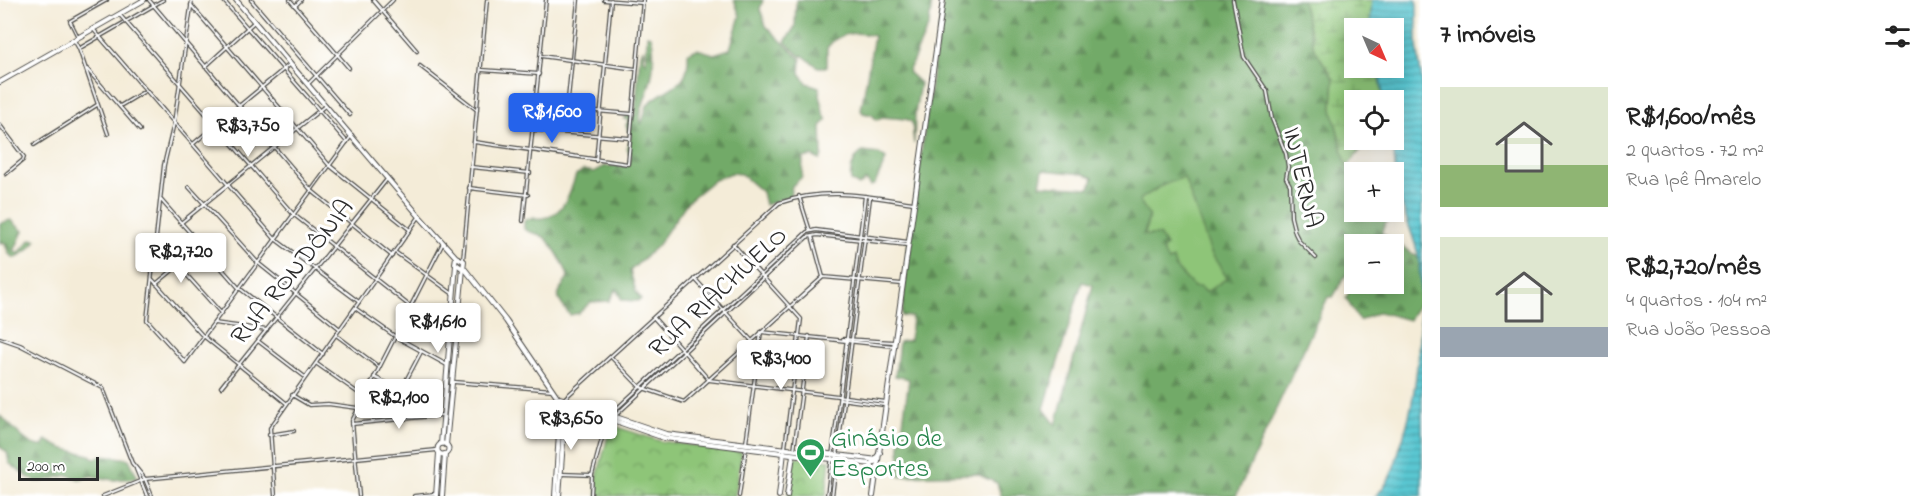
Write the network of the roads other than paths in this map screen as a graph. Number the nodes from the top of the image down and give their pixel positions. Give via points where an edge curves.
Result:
1 (108, 0) edge
2 (144, 0) edge
3 (149, 0) edge
4 (163, 0) edge
5 (192, 0) edge
6 (223, 0) edge
7 (251, 0) edge
8 (290, 0) edge
9 (301, 0) edge
10 (373, 0) edge
11 (393, 0) edge
12 (487, 0) edge
13 (546, 0) edge
14 (578, 0) edge
15 (604, 0) edge
16 (611, 0) edge
17 (943, 0) edge
18 (1233, 0) edge
19 (237, 1) edge
20 (643, 2) edge
21 (191, 4) junction
22 (153, 6) junction
23 (295, 6) junction
24 (382, 11) junction
25 (119, 14) junction
26 (126, 22) junction
27 (254, 22) junction
28 (248, 28) junction
29 (93, 29) junction
30 (100, 37) junction
31 (76, 39) junction
32 (186, 44) junction
33 (227, 46) junction
34 (79, 49) junction
35 (417, 51) dead end
36 (338, 55) junction
37 (541, 56) junction
38 (572, 59) junction
39 (290, 64) junction
40 (605, 65) junction
41 (420, 66) dead end
42 (85, 67) junction
43 (205, 67) junction
44 (349, 68) dead end
45 (636, 69) junction
46 (481, 70) junction
47 (284, 71) junction
48 (539, 74) junction
49 (317, 76) junction
50 (0, 82) edge
51 (308, 84) junction
52 (179, 85) junction
53 (263, 88) junction
54 (146, 90) junction
55 (97, 105) junction
56 (326, 105) junction
57 (120, 106) junction
58 (240, 106) junction
59 (536, 106) junction
60 (567, 109) junction
61 (477, 110) junction
62 (319, 112) junction
63 (600, 112) junction
64 (632, 114) junction
65 (350, 115) dead end
66 (174, 123) junction
67 (0, 125) edge
68 (216, 126) junction
69 (140, 130) dead end
70 (298, 130) junction
71 (534, 130) junction
72 (108, 134) dead end
73 (352, 135) junction
74 (598, 136) junction
75 (629, 138) junction
76 (347, 142) junction
77 (474, 142) junction
78 (33, 145) dead end
79 (192, 145) junction
80 (274, 149) junction
81 (532, 152) junction
82 (596, 161) junction
83 (329, 165) junction
84 (252, 167) junction
85 (471, 167) junction
86 (530, 173) junction
87 (6, 174) dead end
88 (388, 178) junction
89 (228, 186) junction
90 (189, 187) dead end
91 (469, 188) junction
92 (311, 190) junction
93 (528, 195) junction
94 (799, 196) junction
95 (865, 196) junction
96 (870, 197) junction
97 (372, 199) junction
98 (161, 200) junction
99 (913, 203) junction
100 (204, 205) junction
101 (293, 214) junction
102 (420, 217) junction
103 (524, 221) dead end
104 (353, 222) junction
105 (181, 223) junction
106 (410, 230) junction
107 (810, 231) junction
108 (811, 235) junction
109 (861, 237) junction
110 (865, 238) junction
111 (275, 239) junction
112 (158, 242) junction
113 (443, 243) junction
114 (908, 243) junction
115 (733, 244) junction
116 (202, 246) junction
117 (333, 247) junction
118 (393, 254) junction
119 (456, 257) junction
120 (1316, 258) dead end
121 (463, 260) junction
122 (258, 263) junction
123 (456, 265) junction
124 (178, 266) junction
125 (464, 268) junction
126 (315, 270) junction
127 (764, 275) junction
128 (426, 276) junction
129 (823, 277) junction
130 (695, 279) junction
131 (153, 280) junction
132 (375, 280) junction
133 (855, 280) junction
134 (860, 281) junction
135 (156, 284) junction
136 (902, 284) junction
137 (238, 287) junction
138 (295, 294) junction
139 (454, 295) junction
140 (359, 302) junction
141 (791, 306) junction
142 (411, 307) junction
143 (355, 308) junction
144 (725, 311) junction
145 (220, 312) junction
146 (277, 317) junction
147 (654, 318) junction
148 (214, 323) junction
149 (340, 329) junction
150 (267, 330) junction
151 (451, 331) junction
152 (761, 332) junction
153 (336, 335) junction
154 (800, 335) junction
155 (204, 336) junction
156 (809, 336) junction
157 (396, 337) junction
158 (0, 338) edge
159 (848, 339) junction
160 (852, 340) junction
161 (258, 341) junction
162 (752, 341) junction
163 (894, 344) junction
164 (682, 349) junction
165 (421, 351) junction
166 (685, 352) junction
167 (323, 354) junction
168 (448, 355) junction
169 (454, 356) junction
170 (611, 357) junction
171 (316, 363) junction
172 (240, 364) junction
173 (447, 365) junction
174 (379, 367) junction
175 (305, 377) junction
176 (374, 377) junction
177 (709, 380) junction
178 (451, 381) junction
179 (753, 386) junction
180 (221, 387) dead end
181 (640, 387) junction
182 (645, 389) junction
183 (791, 390) junction
184 (555, 391) junction
185 (801, 392) junction
186 (292, 395) junction
187 (364, 397) junction
188 (840, 398) junction
189 (844, 398) junction
190 (564, 400) junction
191 (286, 403) junction
192 (887, 404) junction
193 (358, 408) junction
194 (443, 415) junction
195 (609, 419) junction
196 (352, 424) junction
197 (294, 431) dead end
198 (269, 435) junction
199 (444, 445) junction
200 (746, 446) junction
201 (785, 451) junction
202 (793, 452) junction
203 (441, 453) junction
204 (835, 457) junction
205 (354, 458) junction
206 (874, 461) junction
207 (272, 465) junction
208 (136, 469) junction
209 (558, 473) junction
210 (592, 475) junction
211 (145, 479) junction
212 (140, 480) junction
213 (875, 482) junction
214 (437, 485) junction
215 (443, 485) junction
216 (436, 495) edge
217 (103, 496) edge
218 (147, 496) edge
219 (152, 496) edge
220 (275, 496) edge
221 (359, 496) edge
222 (414, 496) edge
223 (442, 496) edge
224 (557, 496) edge
225 (591, 496) edge
226 (739, 496) edge
227 (779, 496) edge
228 (787, 496) edge
229 (827, 496) edge
230 (832, 496) edge
231 (873, 496) edge

1 - 31 street via 69,23
2 - 25 main road
3 - 22 street
4 - 22 street
5 - 21 street
6 - 28 street
7 - 49 street
8 - 23 street
9 - 23 street
10 - 24 street
11 - 24 street
12 - 46 street
13 - 37 street
14 - 38 street
15 - 16 street
16 - 20 street
16 - 40 street
17 - 99 main road
18 - 120 street, INTERNA via 1244,57 1267,91 1272,119 1286,154 1295,233
19 - 27 main road
20 - 45 street
21 - 32 street
21 - 33 street
22 - 26 street
22 - 32 street
23 - 36 street
24 - 35 street
24 - 36 street
25 - 26 street
25 - 29 main road
26 - 30 street
26 - 52 street
27 - 28 street
27 - 39 main road
28 - 33 street
28 - 47 street
29 - 30 street
29 - 31 main road
30 - 34 street
30 - 54 street
31 - 34 street
31 - 50 main road
32 - 43 street
32 - 52 street
33 - 43 street
33 - 53 street
34 - 42 street
36 - 44 street
36 - 49 street
37 - 38 street
37 - 48 street
38 - 40 street
38 - 60 street
39 - 47 street
39 - 51 main road
40 - 45 street
40 - 63 street
41 - 61 street
42 - 55 street
42 - 57 street
43 - 58 street
45 - 64 street
46 - 48 street
46 - 61 street
47 - 53 street
47 - 62 street
48 - 59 street
49 - 51 street
49 - 65 street
51 - 56 main road
52 - 66 street
52 - 68 street
53 - 58 street
53 - 70 street
54 - 57 street
54 - 66 street
55 - 72 street
55 - 78 street
56 - 62 street
56 - 73 main road
57 - 69 street
58 - 68 street
58 - 80 street
59 - 60 street
59 - 71 street
60 - 63 street
61 - 77 street
62 - 70 street
62 - 76 street
63 - 64 street
63 - 74 street
64 - 75 street
66 - 79 street
66 - 98 street
67 - 87 street via 24,157
68 - 79 street
68 - 84 street
70 - 80 street
70 - 83 street
71 - 74 street
71 - 81 street
73 - 76 street
73 - 88 main road
74 - 75 street
74 - 82 street
75 - 82 street via 628,164
76 - 83 street
77 - 81 street
77 - 85 street
79 - 89 street
80 - 84 street
80 - 92 street
81 - 82 street
81 - 86 street
83 - 92 street
83 - 97 street
84 - 89 street
84 - 101 street
85 - 86 street
85 - 91 street
86 - 93 street
88 - 97 street, RUA RONDÔNIA
88 - 102 main road
89 - 100 street
89 - 111 street
90 - 100 street
91 - 93 street
91 - 121 street
92 - 101 street
92 - 104 street
93 - 103 street
94 - 95 street via 826,192
94 - 107 street
94 - 115 street via 773,208
95 - 96 street
95 - 109 street
96 - 99 street
96 - 110 street
97 - 104 street, RUA RONDÔNIA
97 - 106 street
98 - 105 street
98 - 112 street
99 - 114 main road
100 - 105 street
100 - 122 street
101 - 111 street
101 - 117 street
102 - 106 street
102 - 113 main road
104 - 117 street, RUA RONDÔNIA
104 - 118 street
105 - 116 street
106 - 118 street
107 - 108 street
107 - 109 street, RUA RIACHUELO
107 - 127 street, RUA RIACHUELO
108 - 109 street, RUA RIACHUELO
108 - 127 street, RUA RIACHUELO
108 - 129 street
109 - 110 street, RUA RIACHUELO
109 - 133 street
110 - 114 street, RUA RIACHUELO
110 - 134 street
111 - 122 street
111 - 126 street
112 - 124 street
112 - 131 street
113 - 119 main road
113 - 128 street
114 - 136 main road
115 - 127 street
115 - 130 street
116 - 124 street
116 - 137 street
117 - 126 street, RUA RONDÔNIA
117 - 132 street
118 - 128 street
118 - 132 street
119 - 121 main road
119 - 123 main road
121 - 125 main road
122 - 137 street
122 - 138 street
123 - 125 main road
123 - 139 main road
124 - 135 street
124 - 145 street
125 - 169 main road
125 - 184 main road
126 - 138 street, RUA RONDÔNIA
126 - 140 street
127 - 141 street
127 - 144 street, RUA RIACHUELO
128 - 139 street
128 - 142 street
129 - 133 street
129 - 141 street
130 - 144 street
130 - 147 street
131 - 135 street
131 - 155 street via 147,320 185,362
132 - 140 street
132 - 142 street
133 - 134 street
133 - 159 street
134 - 136 street
134 - 160 street
135 - 155 street
136 - 163 main road
137 - 145 street
137 - 146 street
138 - 146 street, RUA RONDÔNIA
138 - 149 street
139 - 151 main road
140 - 143 street
141 - 152 street
141 - 154 street via 801,320
142 - 151 street
142 - 157 street
143 - 149 street
143 - 157 street
144 - 162 street
144 - 164 street, RUA RIACHUELO
144 - 166 street, RUA RIACHUELO
145 - 148 street
146 - 150 street, RUA RONDÔNIA
146 - 167 street
147 - 164 street
147 - 170 street
148 - 150 street
148 - 155 street
149 - 153 street
150 - 161 street, RUA RONDÔNIA
151 - 168 main road
152 - 154 street
152 - 162 street
152 - 179 street
153 - 167 street
153 - 174 street
154 - 156 street
154 - 183 street
155 - 172 street
156 - 159 street
156 - 185 street
157 - 165 street
157 - 174 street
158 - 208 street via 103,388
159 - 160 street
159 - 188 street
160 - 163 street
160 - 189 street
161 - 172 street, RUA RONDÔNIA
161 - 175 street
162 - 177 street
163 - 192 main road
164 - 166 street
164 - 181 street, RUA RIACHUELO
165 - 173 street
165 - 176 street via 401,390
166 - 177 street
166 - 182 street, RUA RIACHUELO
167 - 171 street
168 - 169 main road
168 - 173 main road
169 - 178 main road
170 - 181 street
170 - 190 street
171 - 175 street
171 - 187 street
172 - 180 street, RUA RONDÔNIA
172 - 191 street
173 - 194 main road
174 - 176 street
175 - 186 street
176 - 187 street
177 - 179 street
177 - 182 street via 684,402
178 - 184 street
178 - 199 main road
179 - 183 street
179 - 200 street
181 - 182 street
181 - 195 street, RUA RIACHUELO
182 - 195 street, RUA RIACHUELO
183 - 185 street
183 - 201 street
184 - 190 main road
185 - 188 street
185 - 202 street
186 - 191 street
186 - 193 street via 309,405
187 - 193 street
188 - 189 street
188 - 204 street
189 - 192 street
189 - 204 street
190 - 195 main road
190 - 209 main road
191 - 198 street via 274,419
192 - 206 main road via 881,453
193 - 196 street
194 - 196 street
194 - 199 main road
195 - 200 main road via 664,438
195 - 210 street
196 - 205 street
197 - 198 street
198 - 207 street
199 - 203 main road
199 - 203 main road via 448,450
200 - 201 main road
200 - 226 street
201 - 202 main road
201 - 227 main road
202 - 204 main road
202 - 228 main road
203 - 205 street
203 - 214 main road
203 - 215 main road
204 - 206 main road
204 - 229 street
204 - 230 street
205 - 207 street
205 - 221 street
206 - 213 main road
206 - 213 main road
207 - 211 street
207 - 220 street
208 - 211 street
208 - 212 street
209 - 210 street
209 - 224 main road
210 - 225 street
211 - 212 street
211 - 219 street
212 - 217 street
212 - 218 street
213 - 231 main road
214 - 215 main road
214 - 216 main road
215 - 223 main road
216 - 222 street

